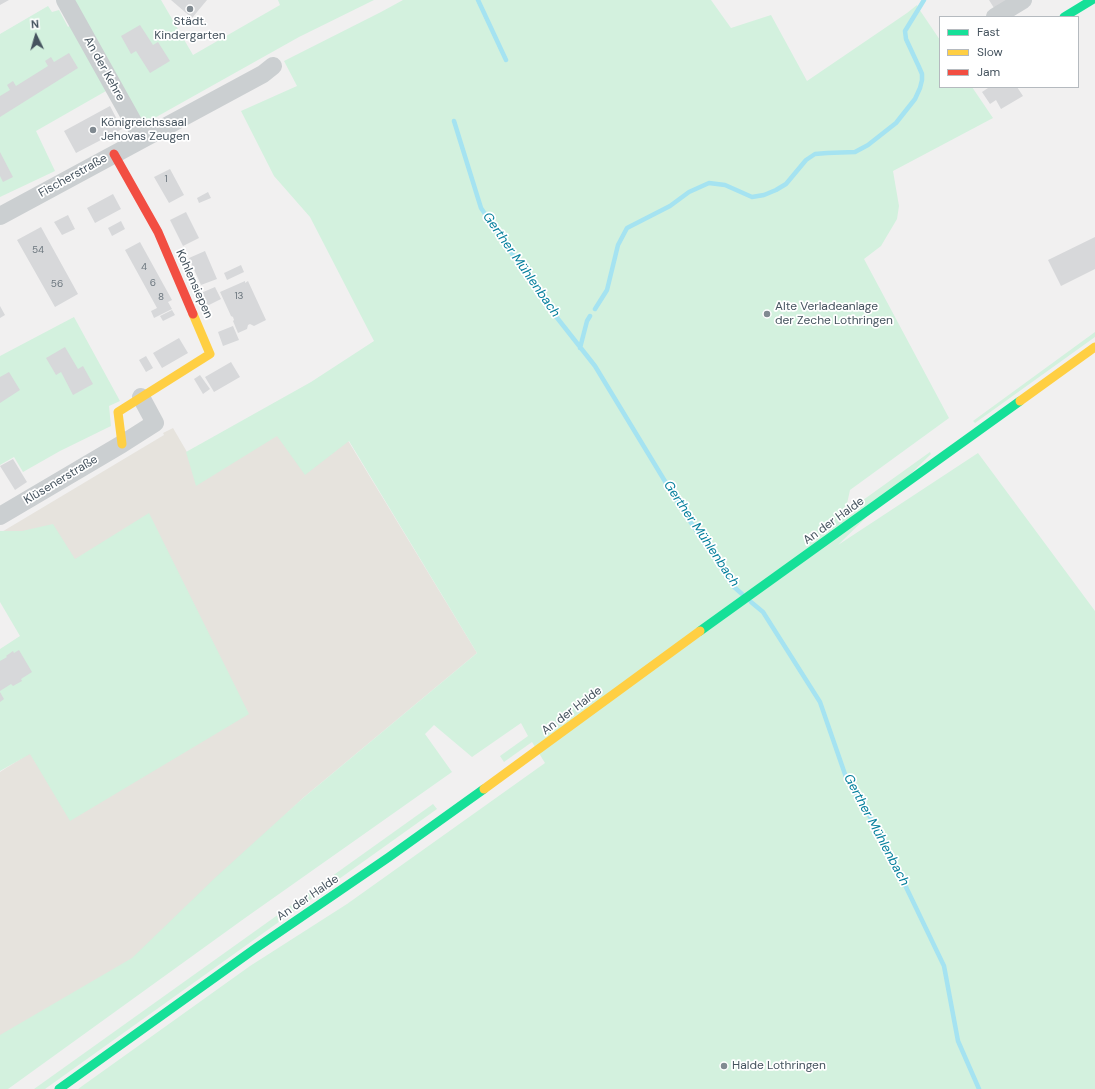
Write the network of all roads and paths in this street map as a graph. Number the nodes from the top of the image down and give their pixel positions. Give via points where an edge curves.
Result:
1 (65, 0) edge
2 (1023, 0) edge
3 (1092, 0) edge
4 (997, 16) edge
5 (1066, 16) edge
6 (272, 66) dead end
7 (142, 138) junction
8 (114, 154) junction
9 (0, 216) edge
10 (1095, 347) edge
11 (141, 397) junction
12 (122, 444) junction
13 (0, 516) edge
14 (59, 1089) edge

1 - 7 street, An der Kehre
2 - 4 street
3 - 5 street
6 - 7 street, Fischerstraße via 263,74
7 - 8 street, Fischerstraße
8 - 9 street, Fischerstraße
8 - 11 street, Kohlensiepen via 158,232 210,354
10 - 14 street, An der Halde via 532,755
11 - 12 street via 118,412
11 - 12 street, Klüsenerstraße via 154,423
12 - 13 street, Klüsenerstraße

